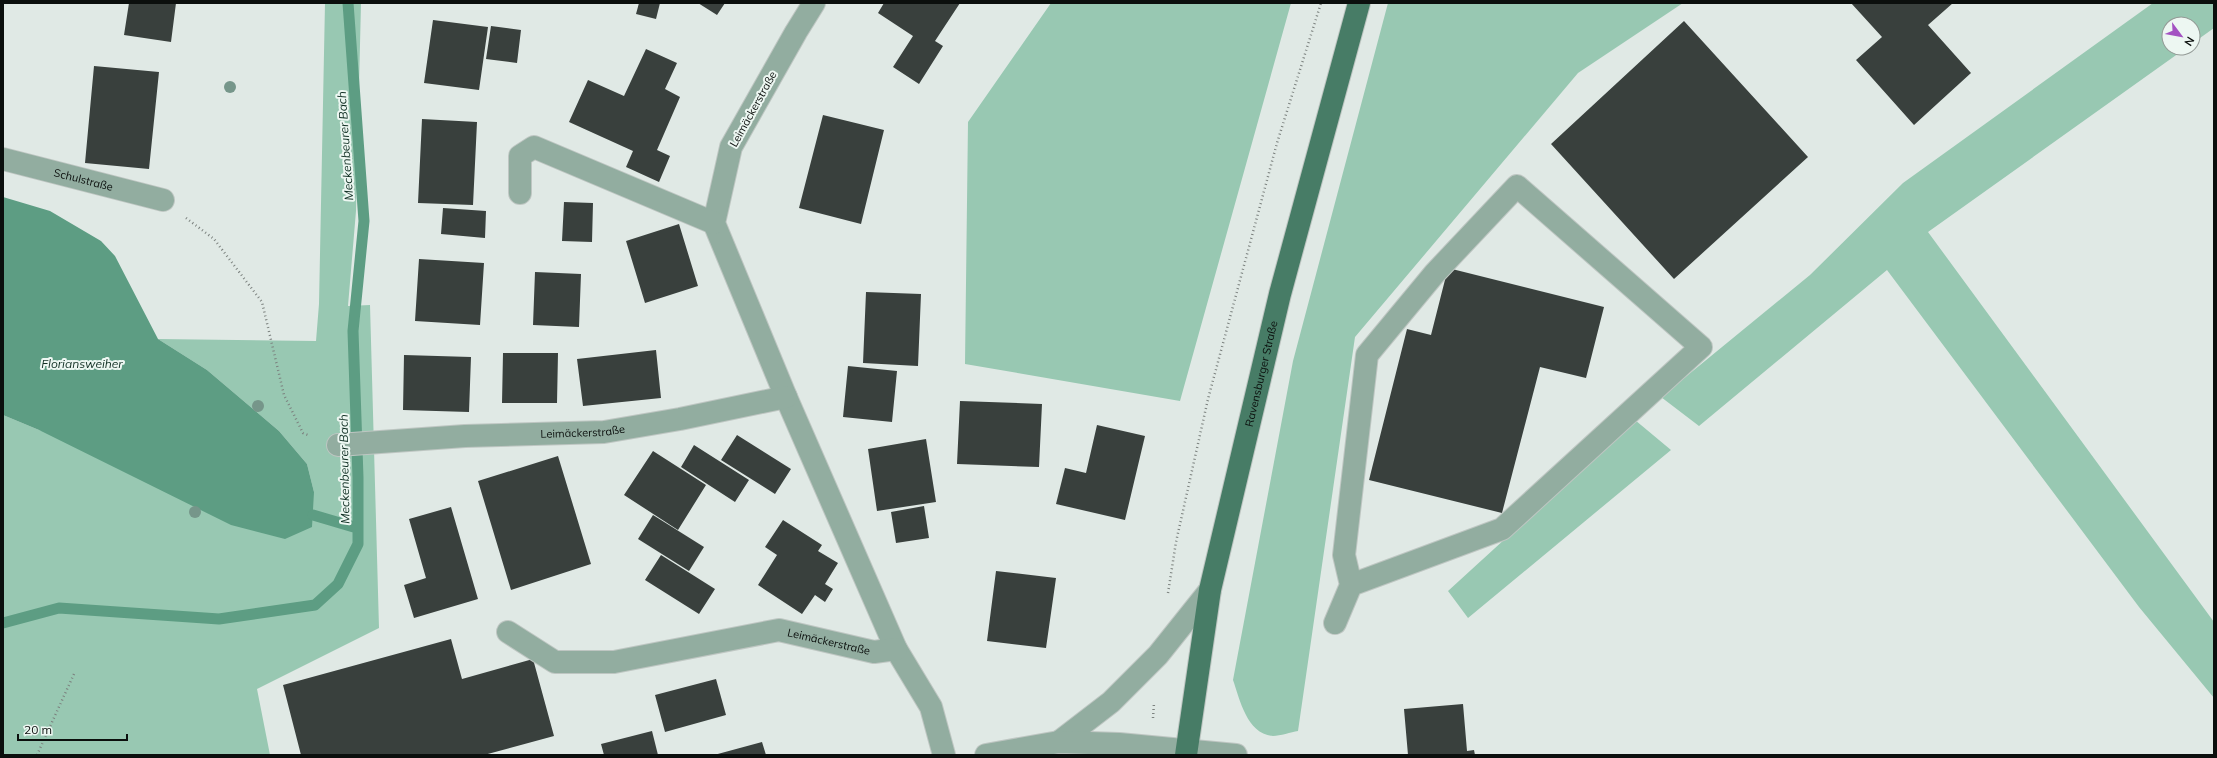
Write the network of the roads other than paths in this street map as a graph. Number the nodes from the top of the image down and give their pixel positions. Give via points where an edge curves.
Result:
1 (814, 3) edge
2 (1359, 3) edge
3 (3, 160) edge
4 (520, 193) dead end
5 (163, 200) road end
6 (714, 223) junction
7 (786, 397) junction
8 (338, 445) road end
9 (1351, 585) junction
10 (1210, 590) junction
11 (1335, 623) dead end
12 (508, 632) dead end
13 (896, 649) junction
14 (1060, 742) junction
15 (1186, 752) edge
16 (944, 755) edge
17 (986, 755) edge
18 (1236, 755) edge

1 - 6 street, Leimäckerstraße via 731,147
2 - 10 main road, Ravensburger Straße via 1280,294
3 - 5 street, Schulstraße
4 - 6 street via 520,156 534,147
6 - 7 street
7 - 8 street, Leimäckerstraße via 604,432 465,436
7 - 13 street
9 - 9 street via 1502,529 1701,347 1517,186 1435,273 1367,355 1344,555
9 - 11 street
10 - 14 street via 1158,655 1111,702
10 - 15 main road, Ravensburger Straße
12 - 13 street, Leimäckerstraße via 555,662 614,662 779,630 874,652
13 - 16 street via 931,707
14 - 15 street via 1151,747
14 - 17 street
15 - 18 street

